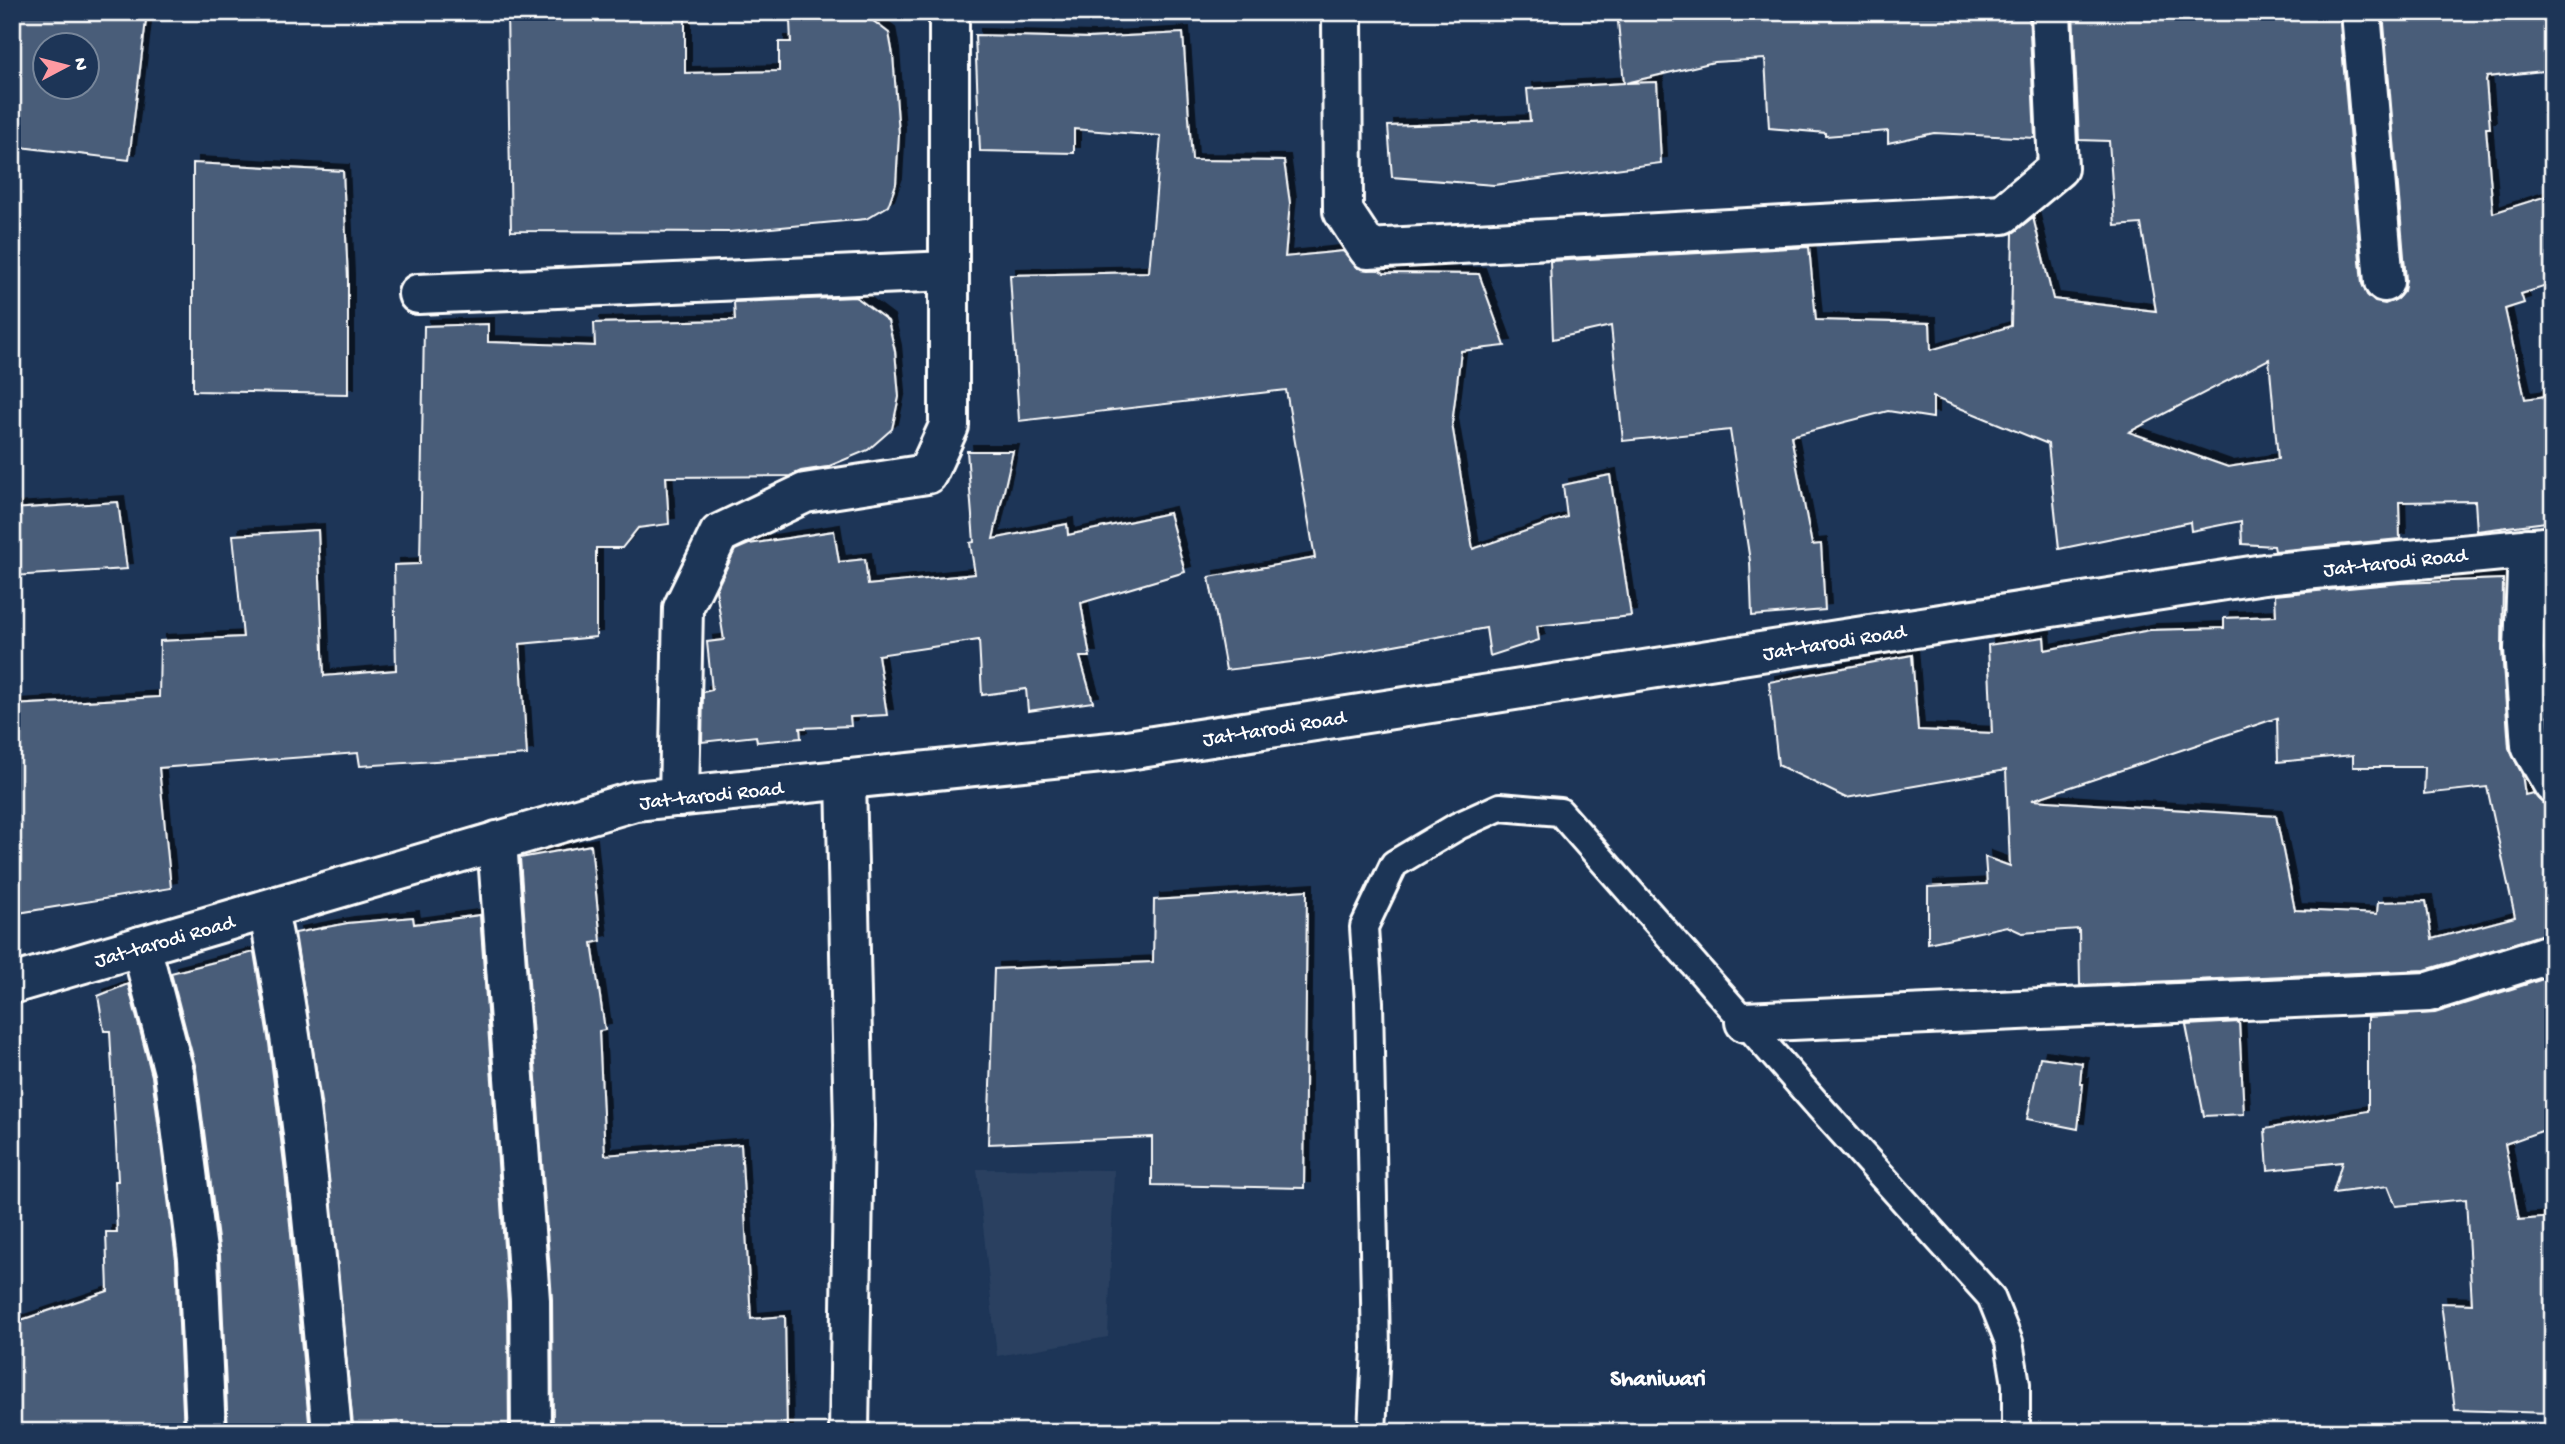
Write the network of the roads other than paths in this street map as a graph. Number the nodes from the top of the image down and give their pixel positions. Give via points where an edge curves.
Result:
1 (949, 12) edge
2 (1342, 12) edge
3 (2051, 12) edge
4 (2361, 12) edge
5 (949, 271) junction
6 (2384, 282) dead end
7 (418, 294) dead end
8 (2540, 547) edge
9 (846, 779) junction
10 (2553, 784) edge
11 (679, 797) junction
12 (497, 841) junction
13 (268, 910) junction
14 (141, 946) junction
15 (2553, 953) edge
16 (12, 984) edge
17 (1745, 1022) junction
18 (206, 1432) edge
19 (332, 1432) edge
20 (531, 1432) edge
21 (849, 1432) edge
22 (1372, 1432) edge
23 (2017, 1432) edge

1 - 5 street
2 - 3 street via 1343,211 1368,249 2003,214 2058,168
4 - 6 street
5 - 7 street
5 - 11 street via 949,426 927,474 805,493 719,534 683,608
8 - 9 street, Jat-tarodi Road via 2264,575 1121,751
8 - 10 street via 2524,649 2531,746
9 - 11 street, Jat-tarodi Road
9 - 21 street via 854,1125
11 - 12 street, Jat-tarodi Road via 635,802
12 - 13 street, Jat-tarodi Road
12 - 20 street via 530,1300
13 - 14 street, Jat-tarodi Road
13 - 19 street via 299,1096
14 - 16 street, Jat-tarodi Road
14 - 18 street via 174,1072 198,1258
15 - 17 street via 2429,992
17 - 22 lane via 1560,812 1500,807 1394,864 1364,927 1376,1349
17 - 23 lane via 1991,1297 2009,1342

